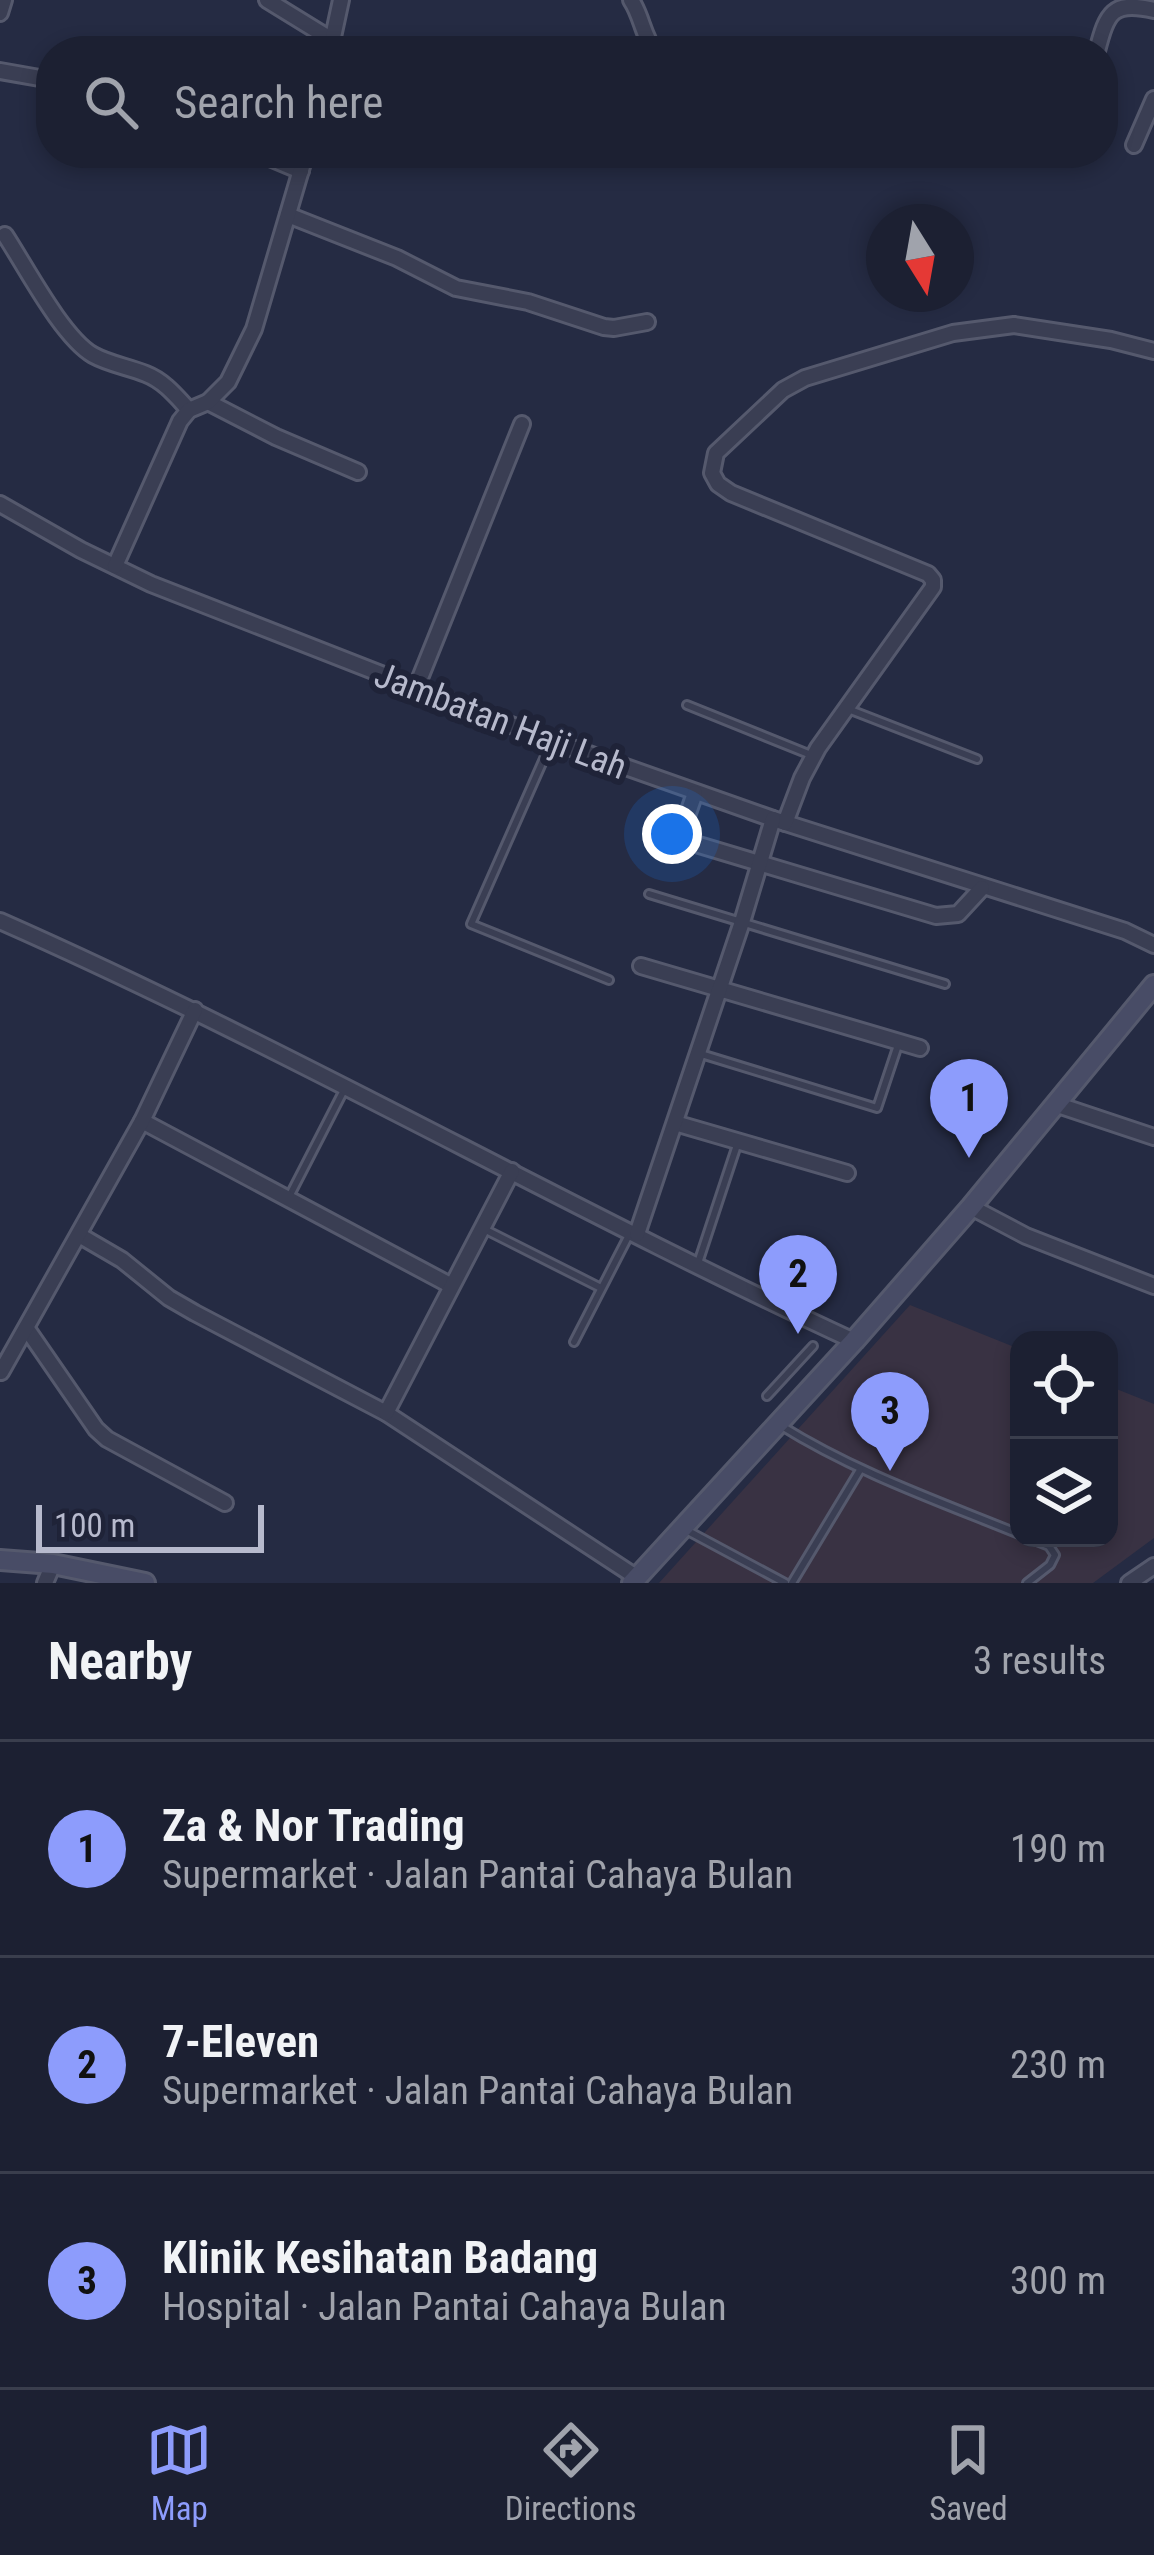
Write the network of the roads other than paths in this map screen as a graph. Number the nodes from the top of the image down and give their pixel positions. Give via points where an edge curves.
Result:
1 (4, 0) edge
2 (266, 0) edge
3 (341, 0) edge
4 (632, 0) edge
5 (1154, 10) edge
6 (0, 13) edge
7 (317, 36) edge
8 (333, 36) edge
9 (647, 36) edge
10 (1101, 36) edge
11 (0, 71) edge
12 (36, 77) edge
13 (1154, 99) edge
14 (1134, 145) dead end
15 (295, 168) edge
16 (303, 168) edge
17 (302, 171) junction
18 (288, 215) junction
19 (5, 235) dead end
20 (647, 322) dead end
21 (1154, 351) edge
22 (208, 403) junction
23 (189, 410) junction
24 (522, 424) dead end
25 (358, 472) dead end
26 (0, 505) edge
27 (115, 566) junction
28 (416, 688) junction
29 (687, 705) dead end
30 (844, 708) junction
31 (552, 741) junction
32 (814, 756) junction
33 (977, 759) dead end
34 (695, 793) junction
35 (779, 821) junction
36 (662, 833) dead end
37 (679, 839) junction
38 (758, 864) junction
39 (982, 888) junction
40 (649, 894) dead end
41 (0, 921) edge
42 (742, 922) junction
43 (1154, 945) edge
44 (641, 966) dead end
45 (609, 980) dead end
46 (945, 984) dead end
47 (1154, 985) edge
48 (720, 988) junction
49 (195, 1010) junction
50 (898, 1042) junction
51 (920, 1048) dead end
52 (698, 1053) junction
53 (346, 1087) junction
54 (1055, 1104) junction
55 (142, 1121) junction
56 (675, 1123) junction
57 (1154, 1137) edge
58 (738, 1141) junction
59 (512, 1171) junction
60 (847, 1173) dead end
61 (288, 1199) junction
62 (971, 1208) junction
63 (482, 1228) junction
64 (634, 1233) junction
65 (80, 1235) junction
66 (697, 1266) junction
67 (451, 1286) junction
68 (1154, 1286) edge
69 (602, 1288) junction
70 (27, 1329) junction
71 (854, 1341) junction
72 (574, 1342) dead end
73 (813, 1346) dead end
74 (2, 1372) edge
75 (784, 1377) junction
76 (804, 1395) junction
77 (767, 1396) dead end
78 (386, 1413) junction
79 (777, 1423) junction
80 (860, 1470) junction
81 (225, 1503) dead end
82 (682, 1528) junction
83 (1010, 1530) edge
84 (1050, 1547) edge
85 (0, 1560) edge
86 (53, 1564) junction
87 (1154, 1566) edge
88 (118, 1580) edge
89 (634, 1580) edge
90 (45, 1583) edge
91 (145, 1583) edge
92 (789, 1583) edge
93 (1027, 1583) edge
94 (1129, 1583) edge

1 - 6 street
2 - 7 street
3 - 8 street
4 - 9 street
5 - 10 street via 1118,8
11 - 12 street
13 - 14 street
15 - 17 street
16 - 17 street
17 - 18 street
18 - 20 street via 456,288 604,327
18 - 22 street via 254,328 228,382
19 - 23 street via 83,348 151,376
21 - 30 street via 1014,325 952,333 805,378 716,453 712,472 731,494 933,580
22 - 23 street
22 - 25 street
23 - 27 street
24 - 28 street
26 - 27 street, Jambatan Haji Lah
27 - 28 street, Jambatan Haji Lah
28 - 31 street, Jambatan Haji Lah
29 - 32 lane
30 - 32 street
30 - 33 lane
31 - 34 street, Jambatan Haji Lah
31 - 45 lane via 471,924
32 - 35 street
34 - 35 street, Jambatan Haji Lah
34 - 37 street
35 - 38 street
35 - 39 street, Jambatan Haji Lah
36 - 37 street
37 - 38 street
38 - 39 street via 947,917
38 - 42 street
39 - 43 street, Jambatan Haji Lah
40 - 42 lane
41 - 49 street
42 - 46 lane
42 - 48 street
44 - 48 street
47 - 54 street
48 - 50 street
48 - 52 street
49 - 53 street
49 - 55 street
50 - 51 street
50 - 52 lane via 877,1108
52 - 56 street
53 - 59 street
53 - 61 lane
54 - 57 street
54 - 62 street
55 - 61 street
55 - 65 street
56 - 58 street
56 - 64 street
58 - 60 street
58 - 66 lane
59 - 63 street
59 - 64 street
61 - 67 street
62 - 68 street
62 - 71 street
63 - 67 street
63 - 69 lane
64 - 66 street
64 - 69 lane
65 - 70 street
65 - 78 street via 169,1298
66 - 71 street
67 - 78 street
69 - 72 lane
70 - 74 street
70 - 81 street via 107,1439
71 - 76 street
73 - 75 lane
75 - 76 lane
75 - 77 lane
76 - 79 street
78 - 89 street
79 - 80 lane
79 - 82 street
80 - 83 lane
80 - 92 lane
82 - 89 street
82 - 92 lane
84 - 93 lane via 1050,1565
85 - 86 street
86 - 88 street
86 - 90 street
87 - 94 street
88 - 91 street

